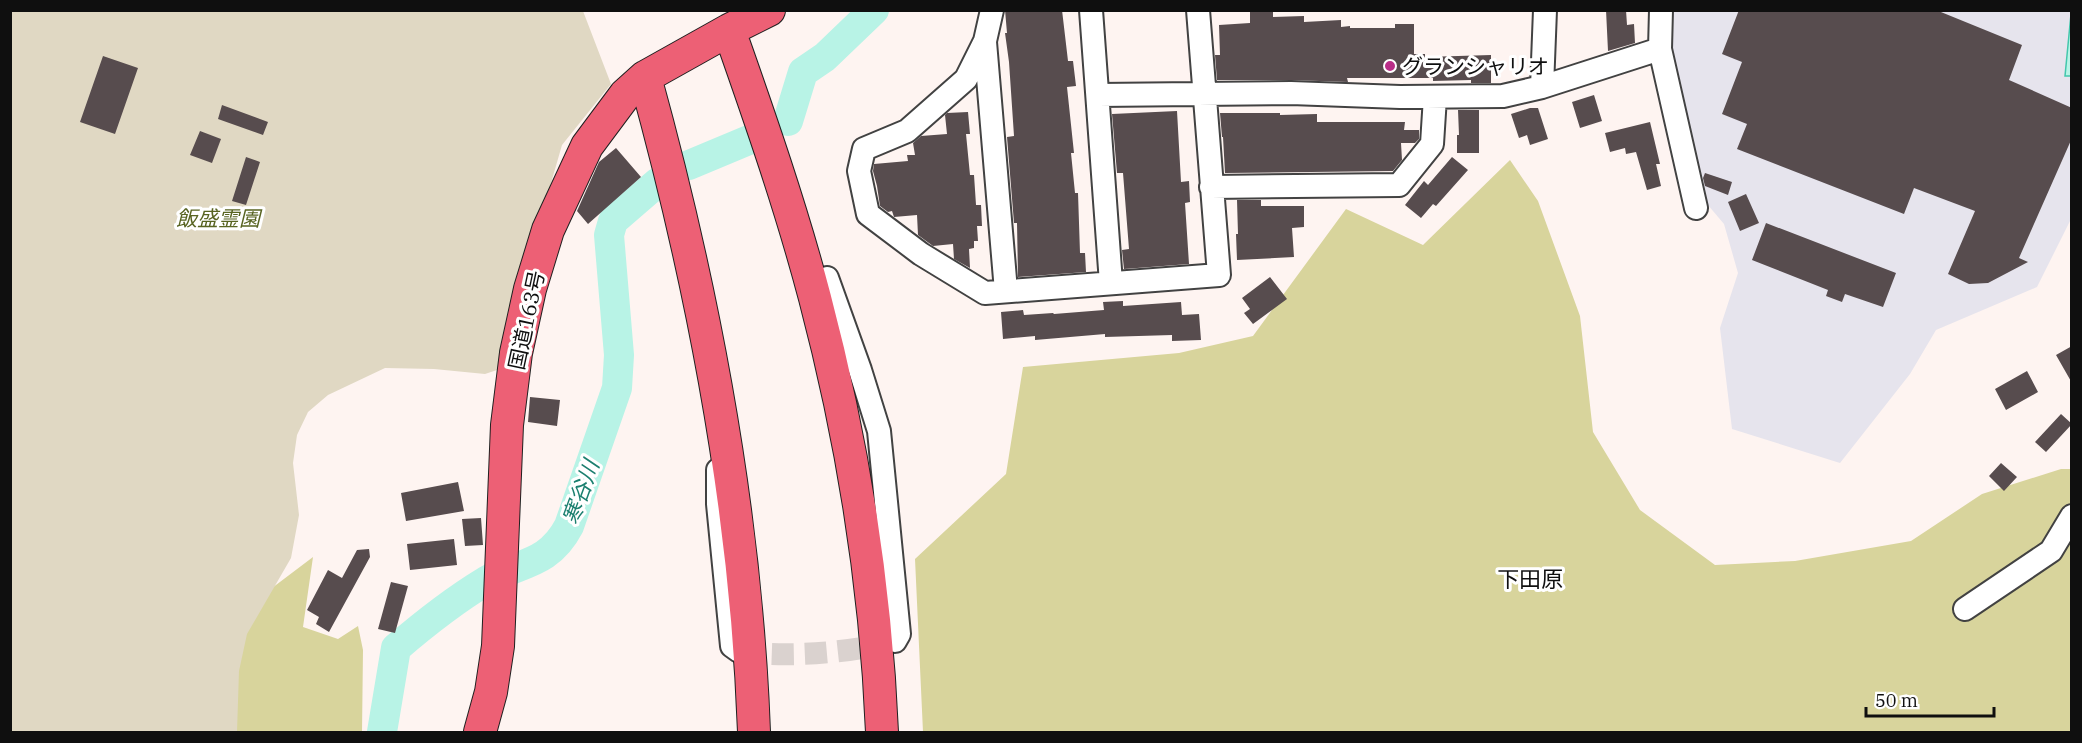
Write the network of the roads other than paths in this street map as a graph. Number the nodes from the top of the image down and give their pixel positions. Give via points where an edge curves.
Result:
1 (769, 10) edge
2 (992, 10) edge
3 (1091, 10) edge
4 (1198, 10) edge
5 (1545, 10) edge
6 (1661, 10) edge
7 (729, 30) junction
8 (985, 41) junction
9 (1660, 49) junction
10 (645, 77) junction
11 (1542, 87) junction
12 (1098, 95) junction
13 (1203, 95) junction
14 (1435, 97) junction
15 (1211, 187) junction
16 (1696, 208) dead end
17 (827, 278) dead end
18 (1111, 283) junction
19 (1006, 291) junction
20 (848, 375) junction
21 (717, 386) junction
22 (2072, 516) edge
23 (1965, 609) dead end
24 (895, 641) dead end
25 (739, 651) dead end
26 (480, 732) edge
27 (754, 732) edge
28 (882, 732) edge

1 - 7 highway, 国道163号
2 - 8 street
3 - 12 street
4 - 13 street
5 - 11 street
6 - 9 street
7 - 10 highway, 国道163号
7 - 20 highway via 790,209 815,298
8 - 19 street
8 - 19 street via 966,79 907,131 864,149 859,171 868,214 921,254 985,293
9 - 11 street
9 - 16 street
10 - 21 highway via 675,183
10 - 26 highway, 国道163号 via 625,95 586,146 548,230 530,289 516,353 507,424 498,646
11 - 14 street via 1503,96
12 - 13 street
12 - 18 street
13 - 14 street
13 - 15 street
14 - 15 street via 1432,144 1399,185
15 - 18 street via 1219,275
17 - 20 street
18 - 19 street
20 - 24 street via 879,431 898,634
20 - 28 highway
21 - 25 street via 718,504 732,646
21 - 27 highway via 745,599
22 - 23 street via 2051,551

